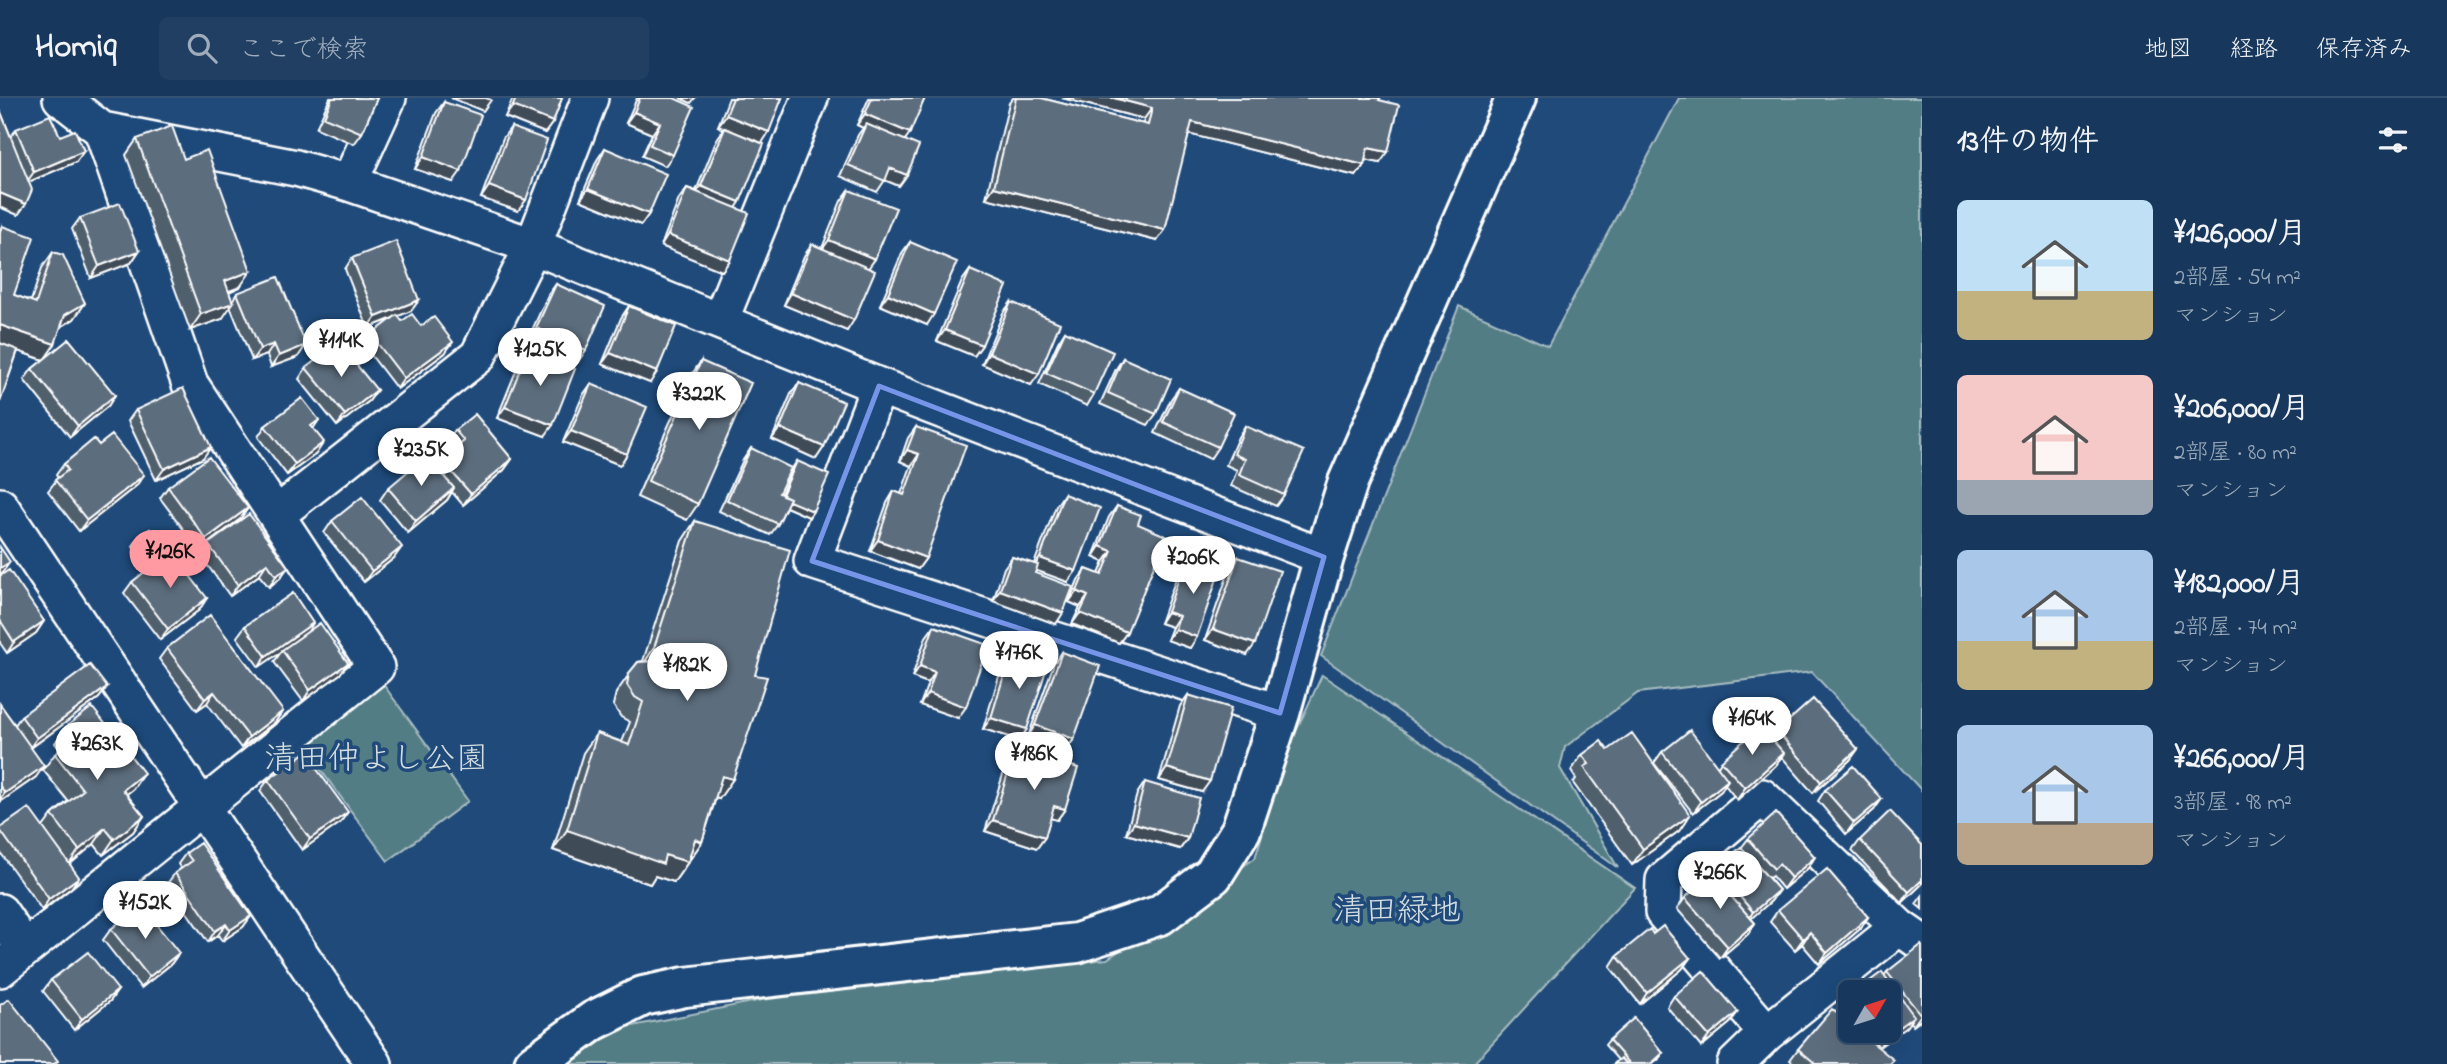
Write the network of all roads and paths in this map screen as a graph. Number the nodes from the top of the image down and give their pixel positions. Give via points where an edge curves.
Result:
1 (61, 98) edge
2 (388, 98) edge
3 (590, 98) edge
4 (810, 98) edge
5 (1516, 98) edge
6 (102, 130) junction
7 (349, 183) junction
8 (534, 246) junction
9 (720, 321) junction
10 (879, 386) junction
11 (0, 506) edge
12 (275, 515) junction
13 (1324, 557) junction
14 (1280, 713) junction
15 (200, 808) junction
16 (0, 912) edge
17 (1910, 935) edge
18 (13, 959) edge
19 (1767, 1032) junction
20 (374, 1064) edge
21 (534, 1064) edge
22 (1735, 1064) edge

1 - 6 street
2 - 7 street
3 - 8 street
4 - 9 street
5 - 13 street via 1348,482
6 - 7 street via 296,168
6 - 12 street via 190,384
7 - 8 street
8 - 9 street
8 - 12 street via 478,356
9 - 10 street
10 - 13 street
10 - 14 street via 812,561
11 - 15 street
12 - 15 street via 376,667
13 - 14 street
14 - 21 street via 1241,830 1213,875 1160,915 1077,943 685,987 643,996 593,1021
15 - 18 street
15 - 20 street
16 - 18 street
17 - 19 street
17 - 19 street via 1762,797 1664,880 1663,912
19 - 22 street

